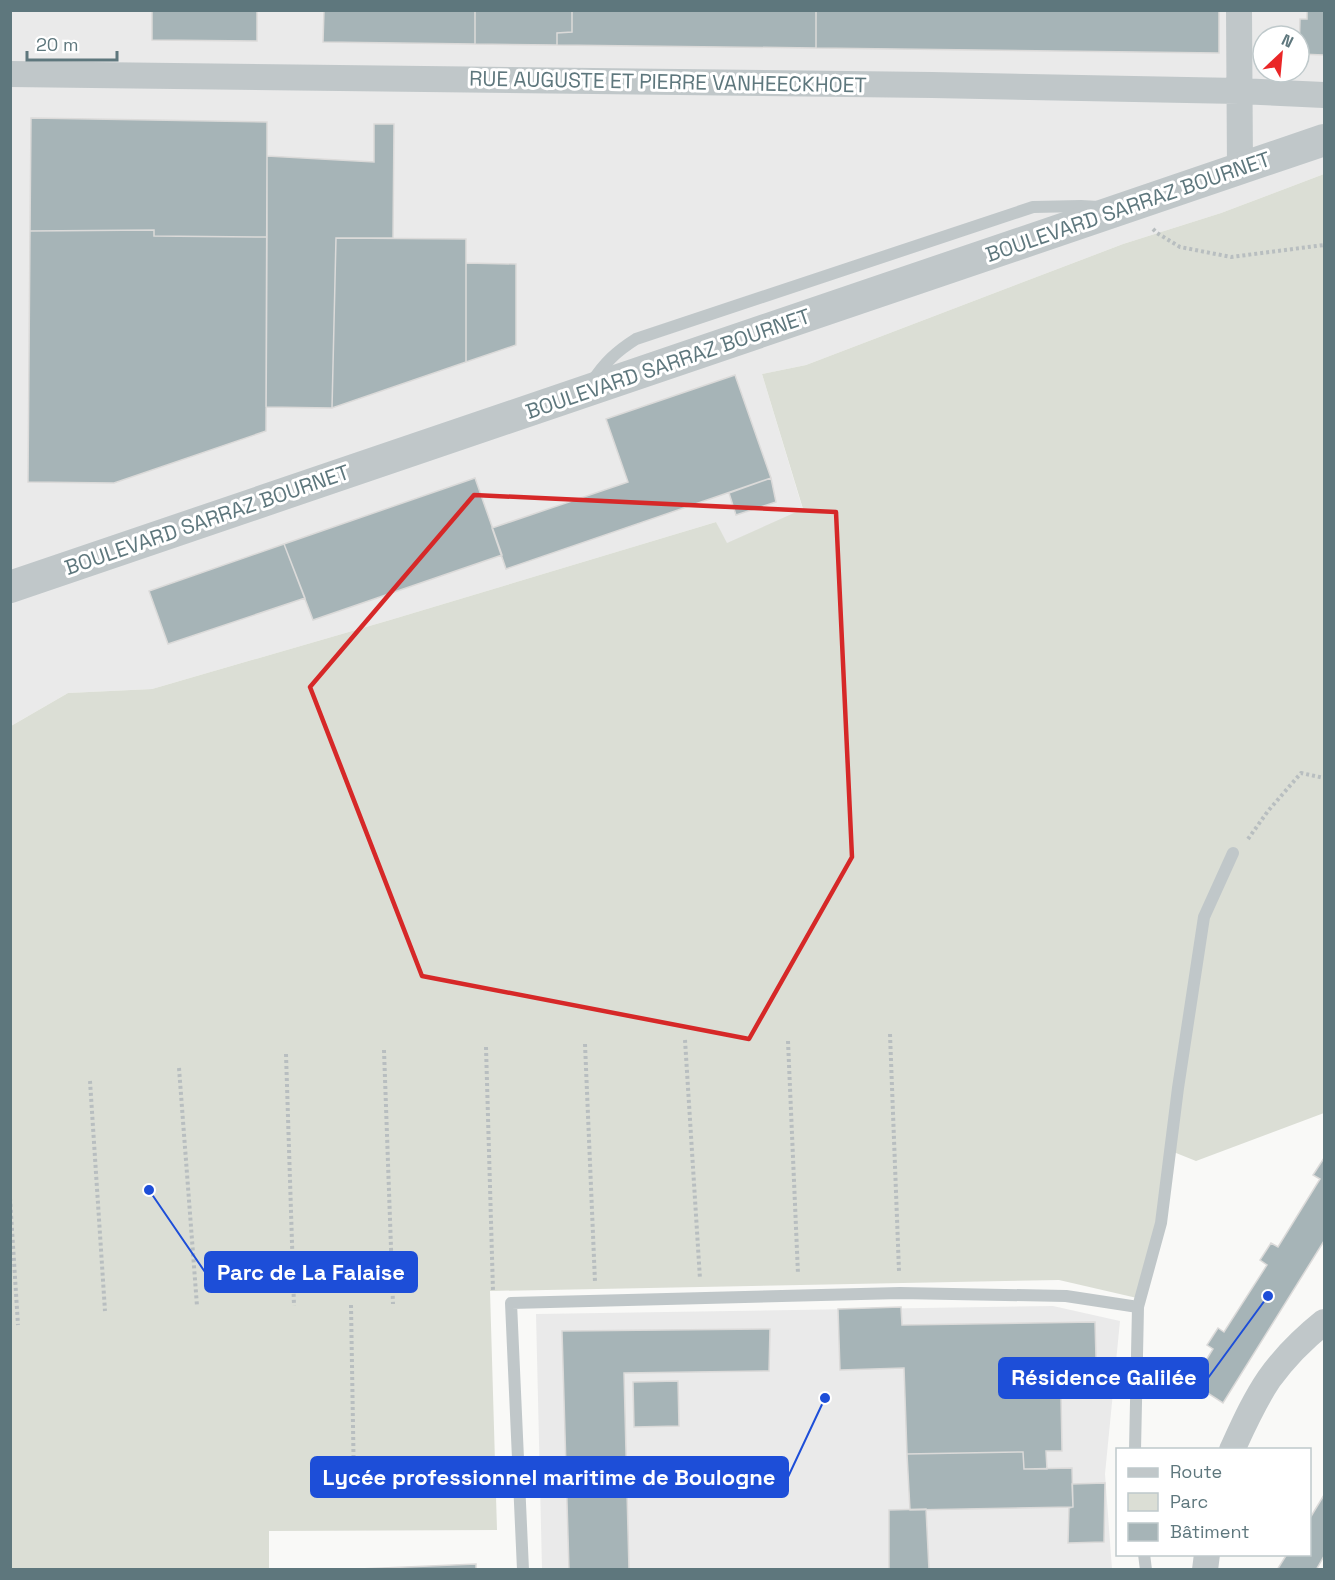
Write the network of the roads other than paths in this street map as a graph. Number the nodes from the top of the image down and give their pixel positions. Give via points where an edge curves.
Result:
1 (1239, 10) edge
2 (10, 74) edge
3 (1239, 92) junction
4 (1324, 95) edge
5 (1324, 140) edge
6 (1240, 169) junction
7 (10, 587) edge
8 (1233, 854) road end
9 (1138, 1307) junction
10 (1324, 1322) edge
11 (1135, 1448) edge
12 (1232, 1448) edge
13 (523, 1569) edge

1 - 3 street
2 - 3 street, RUE AUGUSTE ET PIERRE VANHEECKHOET via 932,84
3 - 4 street, RUE AUGUSTE ET PIERRE VANHEECKHOET
3 - 6 street
5 - 6 street, BOULEVARD SARRAZ BOURNET
6 - 7 street, BOULEVARD SARRAZ BOURNET
8 - 9 lane via 1204,917 1161,1222
9 - 11 lane
9 - 13 lane via 1066,1296 900,1293 511,1303
10 - 12 street via 1270,1379

